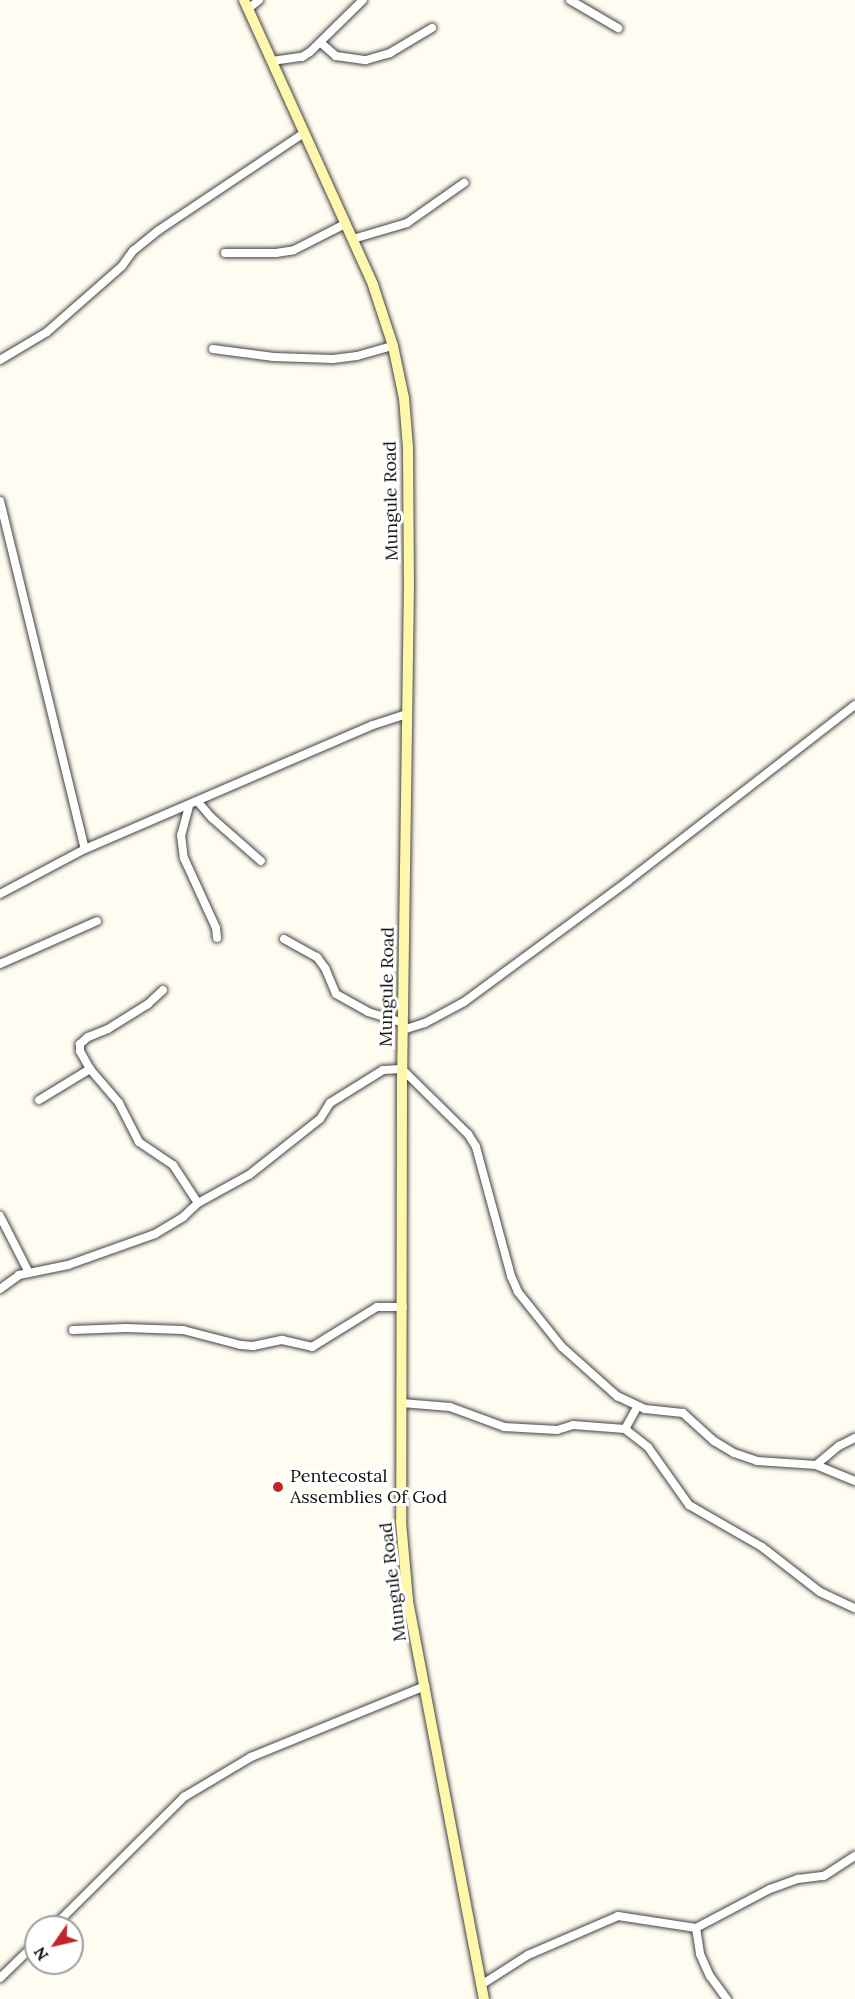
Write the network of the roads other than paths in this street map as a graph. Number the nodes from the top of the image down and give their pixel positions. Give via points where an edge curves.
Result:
1 (259, 0) edge
2 (363, 0) edge
3 (570, 0) edge
4 (246, 4) edge
5 (432, 28) dead end
6 (618, 28) dead end
7 (321, 44) junction
8 (272, 62) junction
9 (304, 133) junction
10 (464, 183) dead end
11 (345, 224) junction
12 (352, 240) junction
13 (225, 253) dead end
14 (393, 346) junction
15 (213, 349) dead end
16 (0, 360) edge
17 (0, 501) edge
18 (855, 705) edge
19 (407, 714) junction
20 (198, 802) junction
21 (189, 806) junction
22 (85, 849) junction
23 (261, 861) dead end
24 (0, 894) edge
25 (98, 921) dead end
26 (217, 938) dead end
27 (284, 939) dead end
28 (0, 963) edge
29 (163, 990) dead end
30 (403, 1026) junction
31 (90, 1069) junction
32 (402, 1069) junction
33 (39, 1100) dead end
34 (198, 1203) junction
35 (0, 1216) edge
36 (29, 1273) junction
37 (0, 1289) edge
38 (403, 1307) junction
39 (73, 1330) dead end
40 (402, 1403) junction
41 (638, 1406) junction
42 (626, 1429) junction
43 (855, 1438) edge
44 (816, 1465) junction
45 (855, 1481) edge
46 (855, 1608) edge
47 (425, 1686) junction
48 (855, 1856) edge
49 (65, 1915) edge
50 (696, 1928) junction
51 (24, 1955) edge
52 (0, 1978) edge
53 (482, 1986) junction
54 (484, 1999) edge
55 (726, 1999) edge

1 - 4 street
2 - 7 street
3 - 6 street
4 - 8 street, Mungule Road
5 - 7 street via 390,53 366,60 336,56
7 - 8 street via 302,57
8 - 9 street, Mungule Road
9 - 11 street, Mungule Road
9 - 16 street via 159,230 46,332
10 - 12 street via 407,223
11 - 12 street, Mungule Road
11 - 13 street via 294,250
12 - 14 street, Mungule Road via 373,285
14 - 15 street via 333,359
14 - 19 street, Mungule Road via 404,398 408,448
17 - 22 street
18 - 30 street via 464,1002 425,1023
19 - 20 street via 373,725
19 - 30 street, Mungule Road
20 - 21 street
20 - 23 street
21 - 22 street
21 - 26 street via 181,836 184,858
22 - 24 street
25 - 28 street
27 - 30 street via 317,957 336,994
29 - 31 street via 148,1004 80,1044
30 - 32 street, Mungule Road
31 - 33 street
31 - 34 street via 119,1103 139,1142 173,1165
32 - 34 street via 383,1070 330,1103 320,1119 249,1175
32 - 38 street, Mungule Road
32 - 41 street via 468,1134 476,1148 518,1292 562,1347 617,1396
34 - 36 street via 155,1234 68,1265
35 - 36 street
36 - 37 street
38 - 39 street via 377,1307 312,1347 282,1340 241,1345 183,1330
38 - 40 street, Mungule Road
40 - 42 street via 450,1407 504,1427 557,1430 573,1425
40 - 47 street, Mungule Road via 403,1561
41 - 42 street
41 - 44 street via 683,1413 714,1441 757,1461
42 - 46 street via 648,1447 689,1505 762,1547 820,1592
43 - 44 street
44 - 45 street
47 - 49 street via 252,1757 184,1797
47 - 53 street, Mungule Road
48 - 50 street via 824,1876 798,1879 770,1889
50 - 53 street via 618,1916 528,1955
50 - 55 street via 700,1954
51 - 52 street
53 - 54 street, Mungule Road

